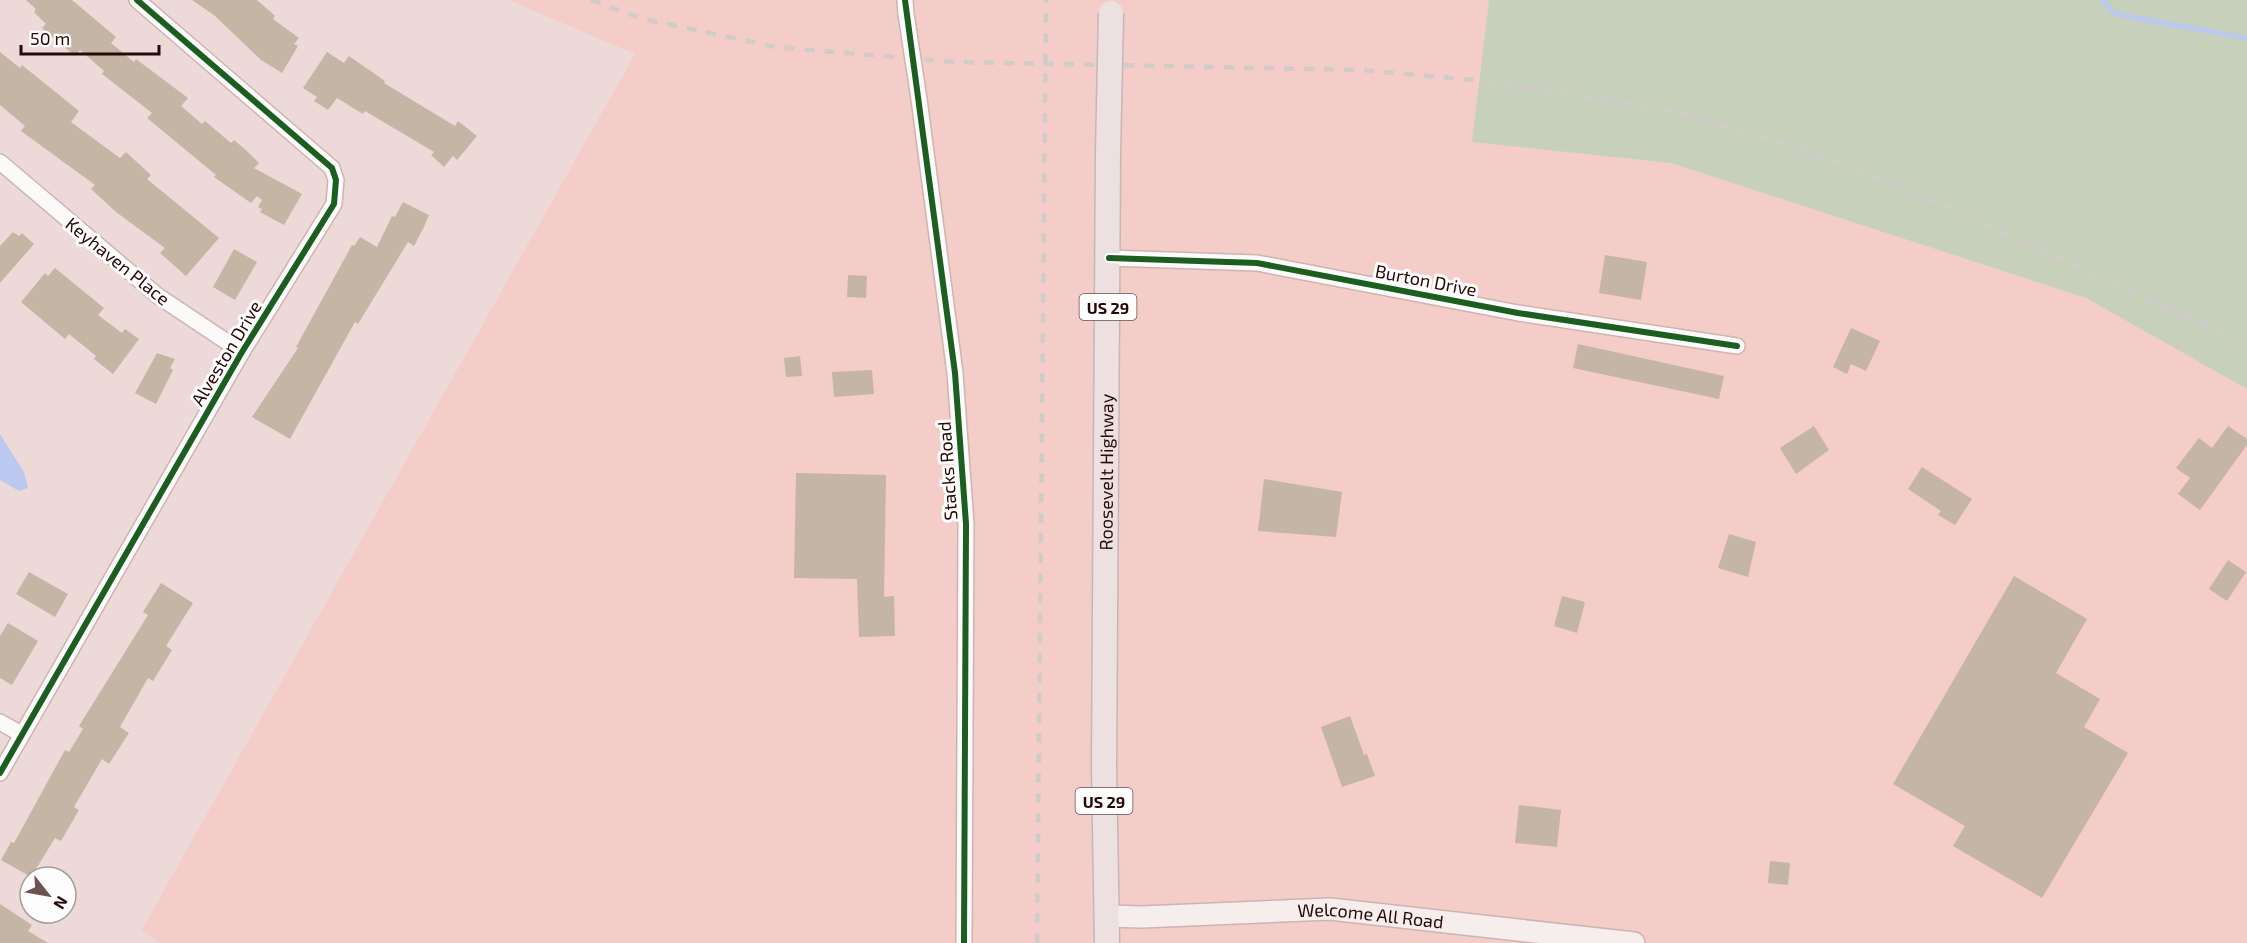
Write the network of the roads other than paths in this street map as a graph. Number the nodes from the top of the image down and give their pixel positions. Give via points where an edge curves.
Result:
1 (137, 0) edge
2 (1110, 6) edge
3 (906, 7) edge
4 (0, 162) edge
5 (1109, 258) junction
6 (1737, 346) dead end
7 (242, 352) junction
8 (0, 722) edge
9 (21, 734) junction
10 (0, 773) edge
11 (1107, 916) junction
12 (964, 943) edge
13 (1107, 943) edge
14 (1634, 943) edge

1 - 7 street, Alveston Drive via 332,168 336,180 334,204
2 - 5 main road, Roosevelt Highway / US 29, bridge
3 - 12 street, Stacks Road, bridge via 955,372 966,524
4 - 7 street, Keyhaven Place via 158,296
5 - 6 street, Burton Drive via 1257,263 1518,312
5 - 11 main road, Roosevelt Highway / US 29 via 1104,744
7 - 9 street, Alveston Drive
8 - 9 street
9 - 10 street, Alveston Drive
11 - 13 main road, Roosevelt Highway / US 29
11 - 14 street, Welcome All Road via 1330,909

